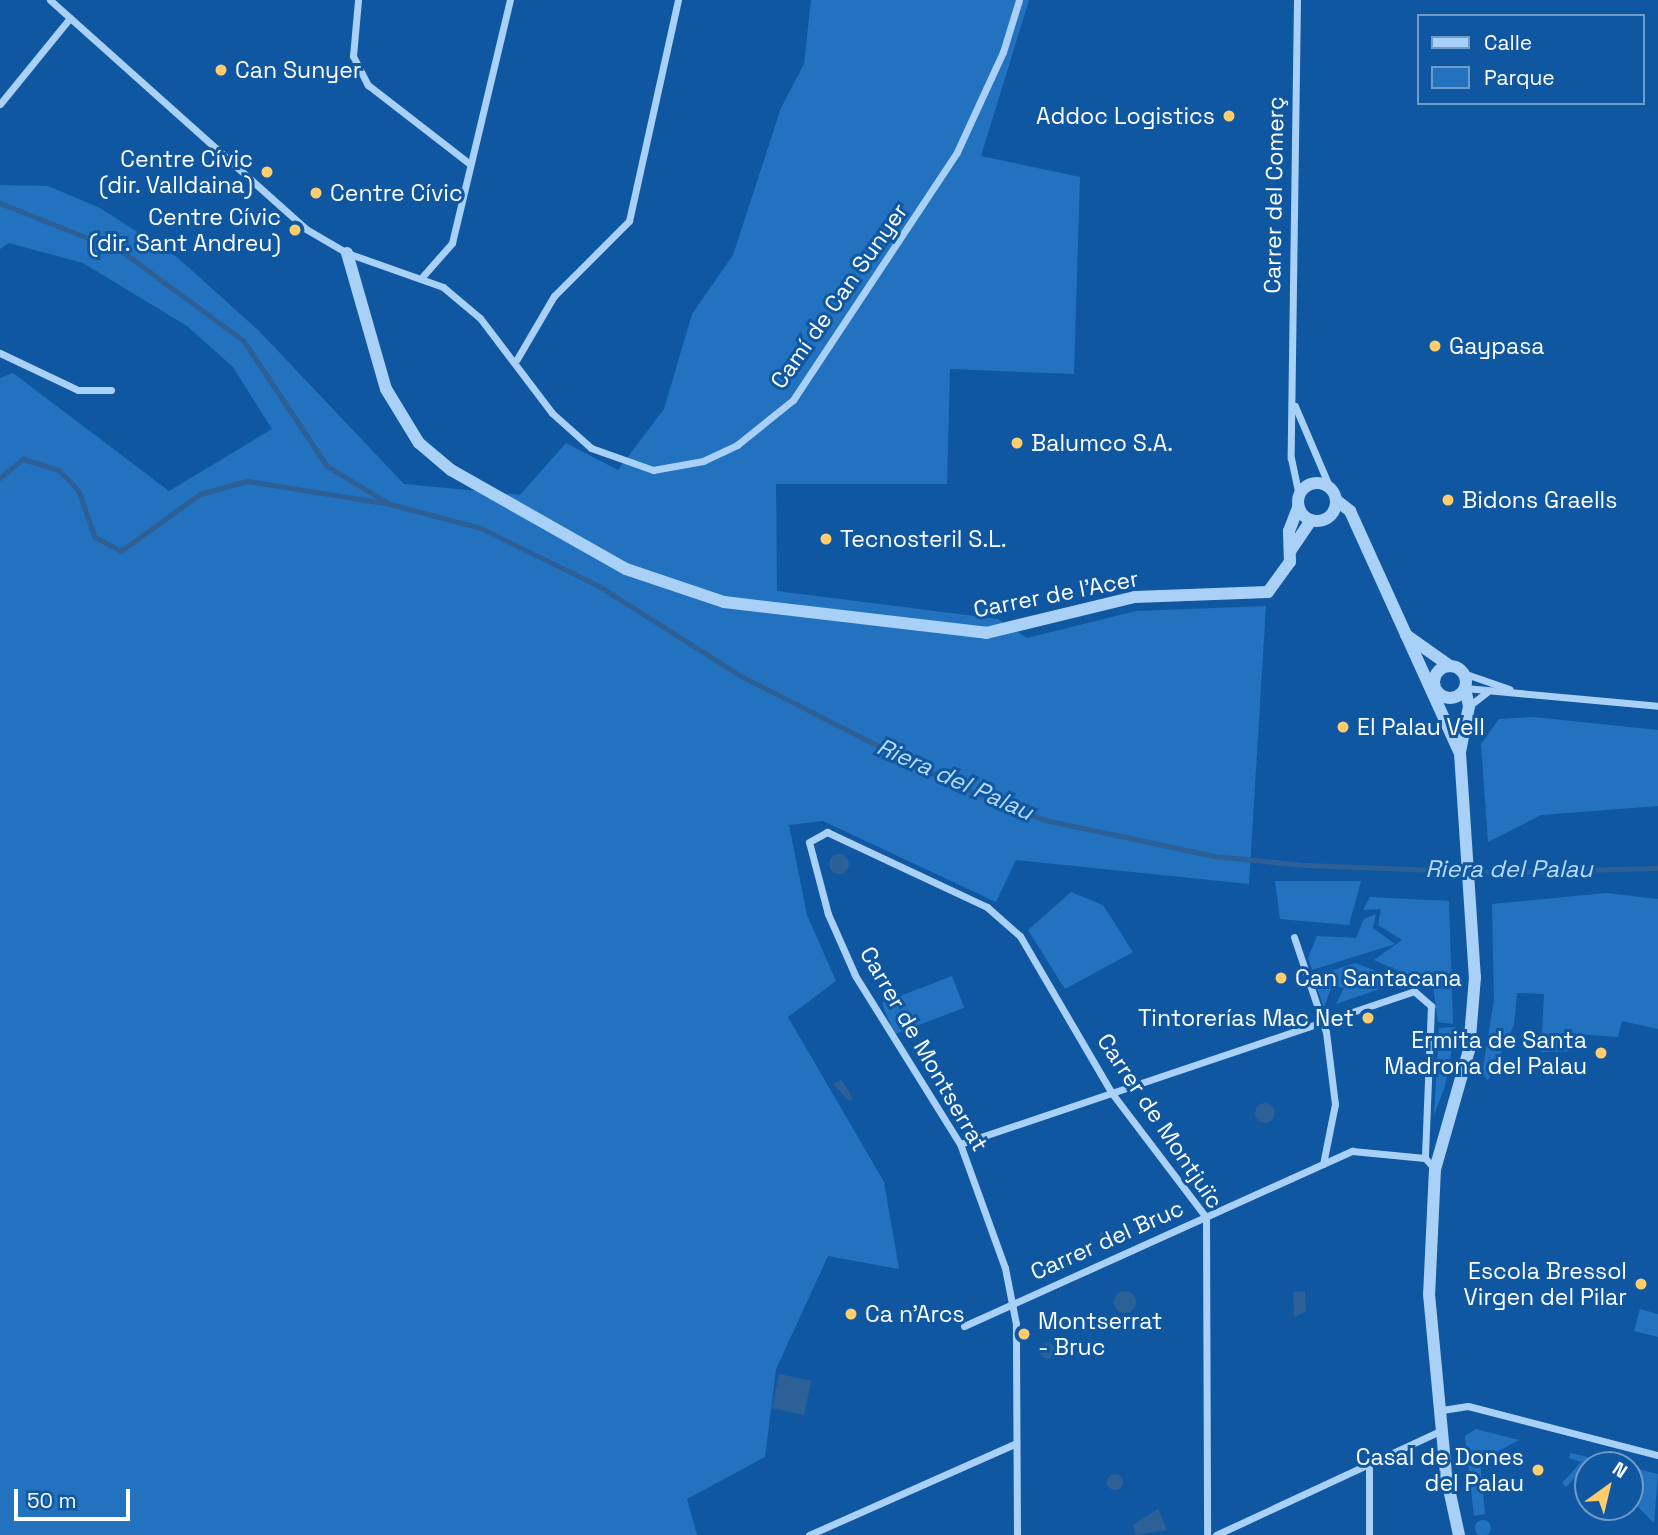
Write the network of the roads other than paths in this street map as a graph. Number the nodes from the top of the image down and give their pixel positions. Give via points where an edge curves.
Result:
1 (50, 0) edge
2 (358, 0) edge
3 (510, 0) edge
4 (678, 0) edge
5 (1019, 0) edge
6 (1297, 0) edge
7 (71, 18) junction
8 (0, 104) edge
9 (470, 164) junction
10 (348, 253) junction
11 (423, 276) junction
12 (0, 353) edge
13 (517, 359) junction
14 (111, 390) dead end
15 (1291, 391) junction
16 (1333, 494) junction
17 (1298, 501) junction
18 (1329, 517) junction
19 (1311, 520) junction
20 (1359, 537) junction
21 (1291, 550) junction
22 (1396, 624) junction
23 (1450, 666) junction
24 (1464, 673) junction
25 (1435, 688) junction
26 (1465, 688) junction
27 (1513, 690) junction
28 (1489, 691) junction
29 (1469, 706) junction
30 (1658, 706) edge
31 (1460, 753) junction
32 (815, 837) joint
33 (1294, 937) dead end
34 (1321, 1020) junction
35 (1111, 1092) junction
36 (960, 1144) junction
37 (1425, 1158) junction
38 (1323, 1164) junction
39 (1435, 1169) junction
40 (1206, 1217) junction
41 (1014, 1303) junction
42 (964, 1326) dead end
43 (1442, 1410) junction
44 (1442, 1430) junction
45 (1014, 1444) junction
46 (1658, 1455) edge
47 (1369, 1463) junction
48 (809, 1535) edge
49 (1017, 1535) edge
50 (1207, 1535) edge
51 (1216, 1535) edge
52 (1369, 1535) edge
53 (1459, 1535) edge

1 - 7 street, Camí de Can Sunyer
2 - 9 street via 354,56 368,85
3 - 9 street
4 - 13 street via 629,221 554,296
5 - 13 street, Camí de Can Sunyer via 1003,52 957,152 793,400 737,445 703,461 653,470 618,462 591,448 552,413
6 - 15 street, Carrer del Comerç
7 - 8 street
7 - 10 street, Camí de Can Sunyer via 306,229
9 - 11 street via 453,243
10 - 11 street, Camí de Can Sunyer
10 - 21 street, Carrer de l'Acer via 386,388 419,443 450,470 596,552 651,579 724,602 802,616 986,633 1135,597 1268,592 1283,577
11 - 13 street, Camí de Can Sunyer via 480,318
12 - 14 street via 78,390
15 - 16 street, Carrer del Comerç via 1299,428
15 - 17 street, Carrer del Comerç via 1291,458
16 - 17 street via 1313,483
16 - 18 street
16 - 20 street, Carrer del Comerç via 1350,511
17 - 19 street
17 - 21 street, Carrer del Comerç
18 - 19 street
18 - 20 street
19 - 21 street
20 - 22 street, Carrer del Comerç
22 - 23 street, Carrer del Comerç via 1415,645
22 - 25 street, Carrer del Comerç
23 - 24 street, Carrer del Comerç
23 - 25 street via 1436,673
24 - 26 street
24 - 27 street
25 - 26 street via 1447,698
25 - 31 street, Carrer del Comerç
26 - 28 street
26 - 29 street
27 - 28 street
27 - 30 street
28 - 29 street
29 - 31 street
31 - 39 street via 1475,977 1469,1050
32 - 35 street, Carrer de Montjuïc via 827,832 848,840 987,907 1020,936
32 - 36 street, Carrer de Montserrat via 809,842 813,874 855,975
33 - 34 street
34 - 35 street
34 - 37 street via 1401,991 1426,999
34 - 38 street via 1335,1104
35 - 36 street
35 - 40 street, Carrer de Montjuïc
36 - 41 street, Carrer de Montserrat via 987,1205
37 - 38 street, Carrer del Bruc via 1352,1151
37 - 39 street
38 - 40 street, Carrer del Bruc
39 - 43 street via 1429,1294
40 - 41 street, Carrer del Bruc
40 - 50 street, Carrer de Montjuïc
41 - 42 street, Carrer del Bruc
41 - 45 street, Carrer de Montserrat
43 - 44 street
43 - 46 street via 1468,1406
44 - 47 street
44 - 53 street
45 - 48 street
45 - 49 street, Carrer de Montserrat
47 - 51 street
47 - 52 street

